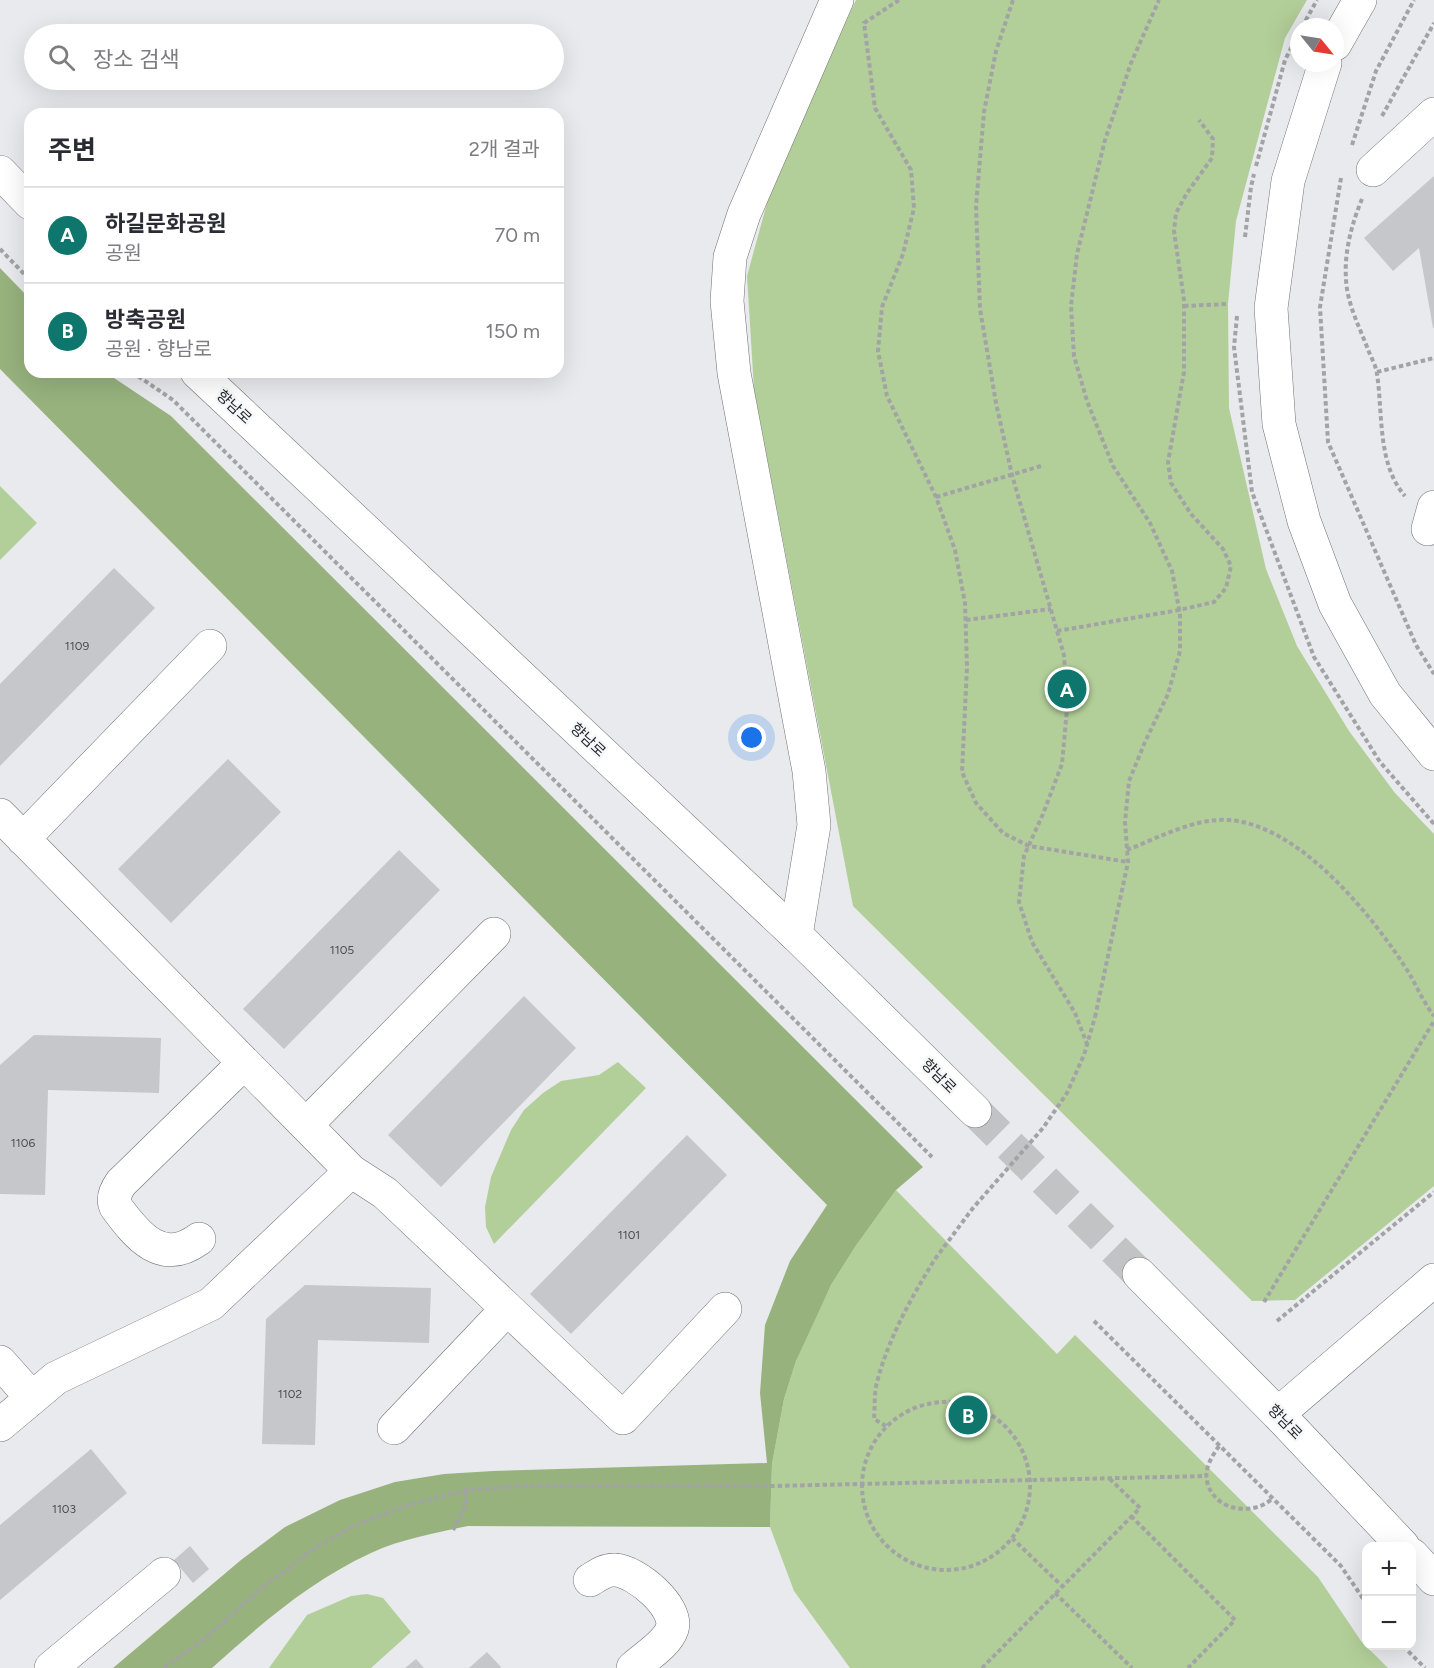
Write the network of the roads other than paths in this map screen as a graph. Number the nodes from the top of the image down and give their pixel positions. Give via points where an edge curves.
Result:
1 (837, 0) edge
2 (1360, 0) edge
3 (1344, 28) edge
4 (1322, 72) edge
5 (1434, 114) edge
6 (1355, 164) road end
7 (0, 172) edge
8 (24, 197) edge
9 (203, 378) edge
10 (210, 646) dead end
11 (1434, 754) edge
12 (8, 828) edge
13 (494, 934) dead end
14 (796, 935) junction
15 (244, 1063) junction
16 (975, 1112) tunnel mouth
17 (306, 1125) junction
18 (351, 1171) junction
19 (199, 1239) dead end
20 (1139, 1274) tunnel mouth
21 (1434, 1280) edge
22 (507, 1309) junction
23 (725, 1309) dead end
24 (0, 1362) edge
25 (32, 1398) junction
26 (1278, 1414) junction
27 (0, 1425) edge
28 (394, 1428) dead end
29 (1399, 1542) edge
30 (1416, 1559) edge
31 (164, 1574) dead end
32 (1434, 1579) edge
33 (590, 1580) dead end
34 (51, 1668) edge
35 (633, 1668) edge

1 - 14 street via 744,214 730,257 728,301 734,372 809,771 814,825
2 - 3 street
4 - 11 street via 1288,181 1271,308 1279,424 1304,521 1335,604 1386,694
5 - 6 street
7 - 8 street
9 - 14 street, 향남로
10 - 12 street
12 - 15 street
13 - 17 street
14 - 16 street, 향남로
15 - 17 street
15 - 19 street via 116,1192 116,1208 150,1244 177,1251
17 - 18 street
18 - 22 street via 385,1193
18 - 25 street via 211,1304 56,1378
20 - 26 street, 향남로
21 - 26 street
22 - 23 street via 623,1418
22 - 28 street
24 - 25 street
25 - 27 street
26 - 29 street, 향남로
30 - 32 street
31 - 34 street
33 - 35 street via 613,1569 630,1573 646,1583 671,1616 672,1628 667,1638

